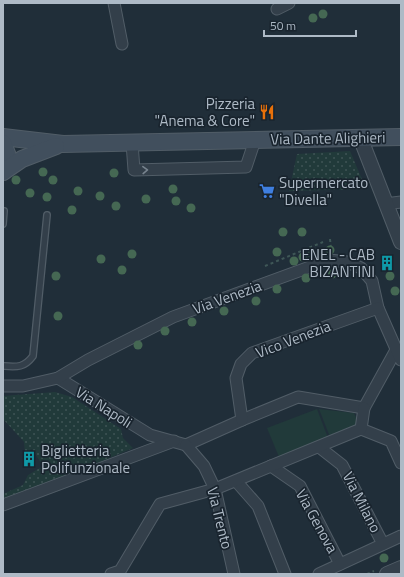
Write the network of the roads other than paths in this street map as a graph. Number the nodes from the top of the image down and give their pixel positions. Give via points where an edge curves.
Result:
1 (114, 3) edge
2 (289, 3) edge
3 (277, 9) dead end
4 (122, 44) dead end
5 (3, 137) edge
6 (360, 137) junction
7 (401, 137) edge
8 (255, 140) junction
9 (3, 143) edge
10 (132, 143) junction
11 (63, 144) junction
12 (3, 172) edge
13 (401, 202) edge
14 (385, 204) junction
15 (4, 211) dead end
16 (47, 215) dead end
17 (3, 224) edge
18 (401, 242) edge
19 (378, 308) junction
20 (398, 355) edge
21 (3, 366) edge
22 (58, 378) junction
23 (3, 386) edge
24 (364, 408) junction
25 (242, 420) junction
26 (361, 429) junction
27 (174, 441) junction
28 (186, 445) junction
29 (319, 447) junction
30 (401, 463) edge
31 (271, 466) junction
32 (236, 481) junction
33 (215, 489) junction
34 (3, 506) edge
35 (401, 536) edge
36 (384, 544) junction
37 (340, 564) junction
38 (401, 568) edge
39 (111, 574) edge
40 (234, 574) edge
41 (285, 574) edge
42 (319, 574) edge
43 (387, 574) edge

1 - 4 street
2 - 3 street
5 - 11 main road
6 - 7 main road, Via Dante Alighieri
6 - 8 main road, Via Dante Alighieri
6 - 14 street
8 - 10 main road, Via Dante Alighieri
10 -> 8 street, Via Dante Alighieri via 134,170 246,167
9 - 12 main road via 8,156
10 - 11 main road, Via Dante Alighieri
11 - 12 main road via 22,159
13 - 14 street
14 - 18 street
15 - 17 lane
16 - 21 lane via 33,356 28,363 20,367
19 - 20 street, Via Venezia
19 - 22 street, Via Venezia via 372,281 362,268 347,262 329,260 173,317
19 - 25 street, Vico Venezia via 252,353 241,364 236,378
20 - 24 street
22 - 23 street, Via Venezia via 23,386
22 - 27 street, Via Napoli via 150,435
24 - 25 street via 298,397
24 - 26 street
25 - 28 street
26 - 29 street
26 - 30 street via 391,441
27 - 28 street, Via Napoli
27 - 34 street
28 - 33 street, Via Trento via 204,466
29 - 31 street
29 - 36 street, Via Milano via 342,465
31 - 32 street
31 - 37 street, Via Genova via 300,486
32 - 33 street
32 - 41 street via 258,506
33 - 39 street via 160,504 120,571
33 - 40 street, Via Trento
35 - 36 street
36 - 37 street
37 - 42 street
38 - 43 street

